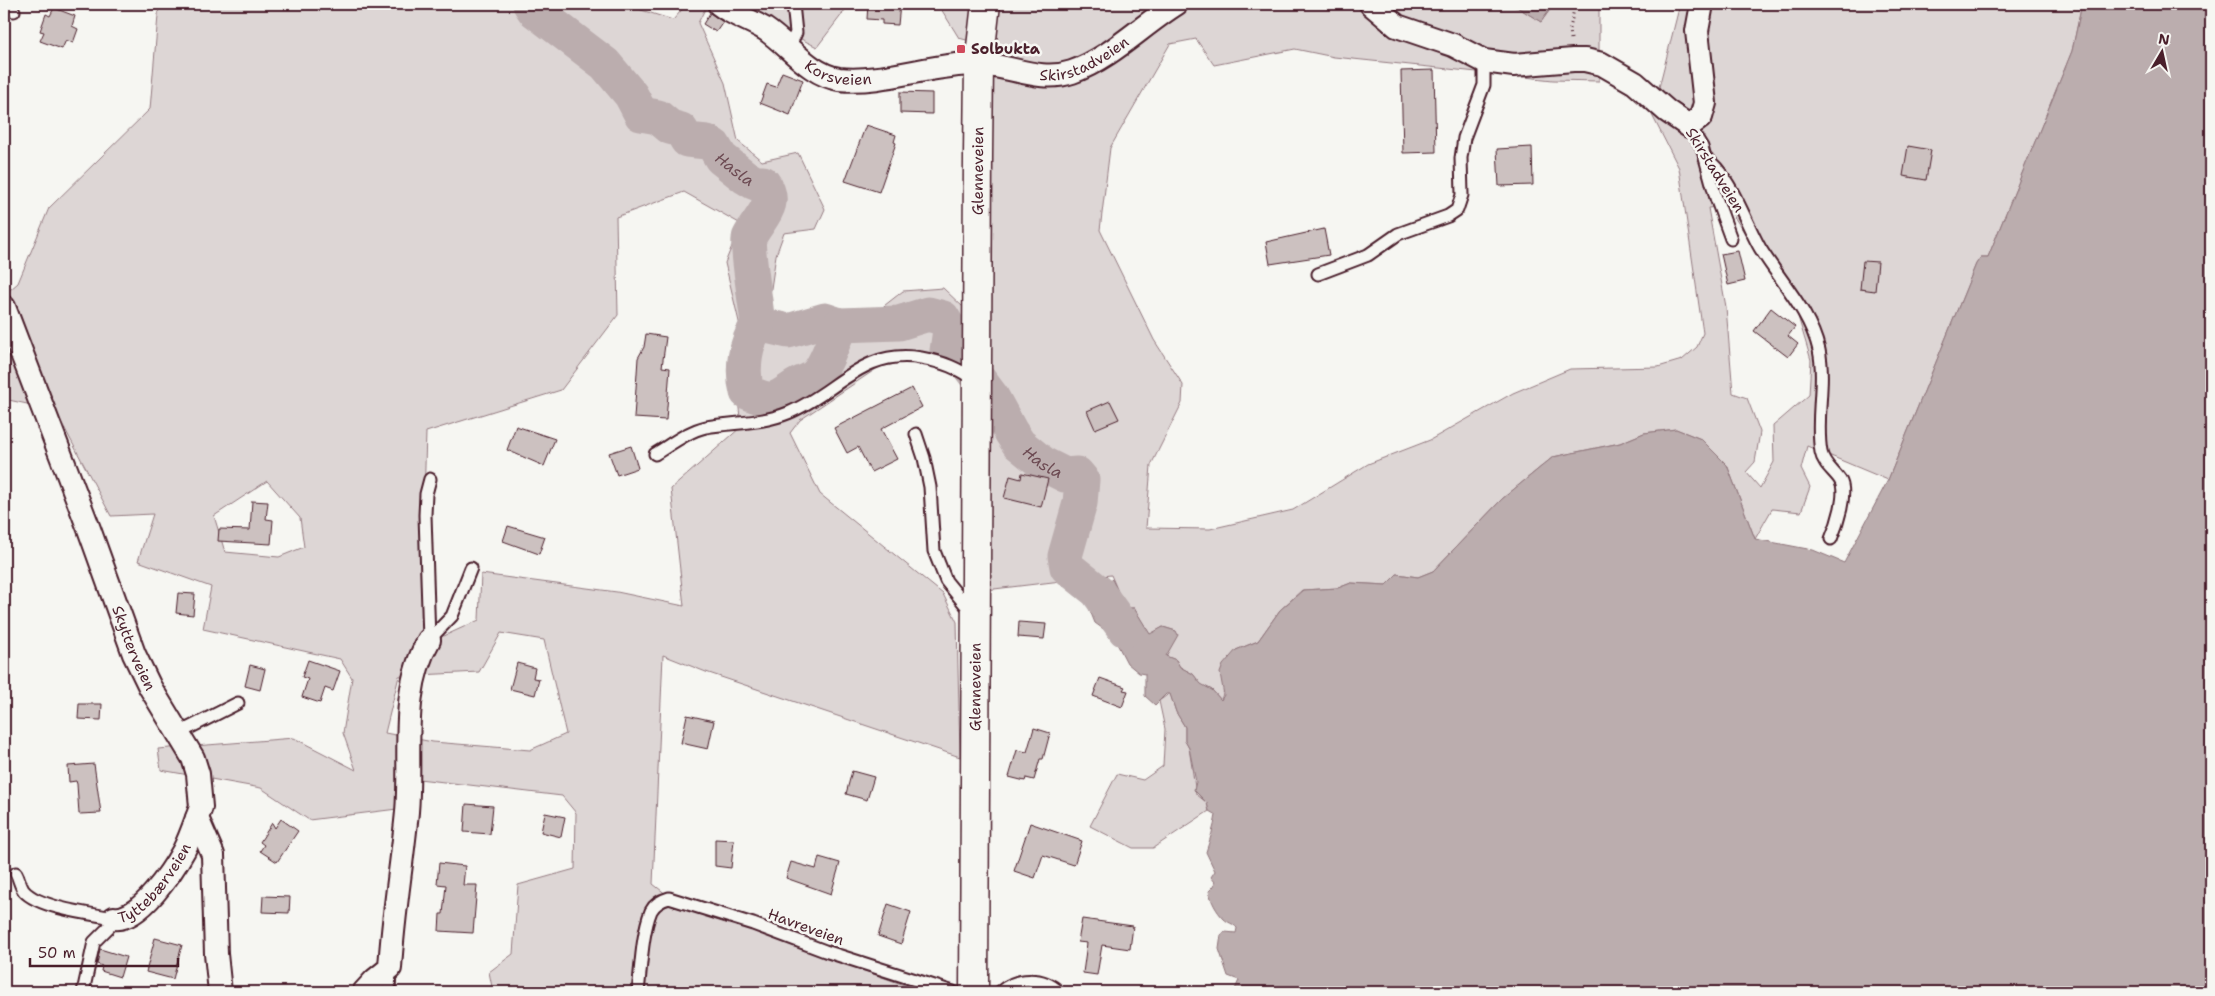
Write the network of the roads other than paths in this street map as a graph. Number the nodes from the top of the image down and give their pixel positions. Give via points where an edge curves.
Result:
1 (718, 4) edge
2 (793, 4) edge
3 (986, 4) edge
4 (1176, 4) edge
5 (1371, 4) edge
6 (1702, 4) edge
7 (789, 47) junction
8 (1484, 61) junction
9 (979, 64) junction
10 (1689, 126) junction
11 (1705, 158) junction
12 (1731, 239) dead end
13 (1318, 274) dead end
14 (4, 307) edge
15 (977, 382) junction
16 (916, 434) dead end
17 (655, 454) dead end
18 (430, 478) dead end
19 (1831, 539) dead end
20 (471, 568) dead end
21 (976, 606) junction
22 (429, 640) junction
23 (238, 703) dead end
24 (179, 733) junction
25 (198, 818) junction
26 (16, 873) dead end
27 (114, 918) junction
28 (390, 968) junction
29 (83, 992) edge
30 (220, 992) edge
31 (364, 992) edge
32 (389, 992) edge
33 (638, 992) edge
34 (953, 992) edge
35 (974, 992) edge
36 (1000, 992) edge
37 (1059, 992) edge

1 - 7 street, Korsveien
2 - 7 lane via 796,33
3 - 9 main road, Glenneveien
4 - 9 street, Skirstadveien via 1106,55 1070,72 1046,76
5 - 8 street, Skirstadveien via 1397,26 1453,45
6 - 10 street via 1697,31 1705,103 1701,117
7 - 9 street, Korsveien via 810,67 839,79
8 - 10 street, Skirstadveien via 1525,65 1572,60 1597,62 1635,83
8 - 13 lane via 1484,85 1464,138 1462,195 1457,210 1398,234 1368,255
9 - 15 main road, Glenneveien
10 - 11 lane, Skirstadveien via 1698,138
11 - 12 lane
11 - 19 lane, Skirstadveien via 1718,170 1736,199 1760,247 1808,320 1818,347 1821,453 1841,482 1844,493
14 - 24 street, Skytterveien via 134,654
15 - 17 lane via 939,361 903,355 877,360 789,413 760,422 704,428
15 - 21 main road, Glenneveien
16 - 21 lane via 930,487 934,551 946,581 968,608
18 - 22 lane via 425,515
20 - 22 lane via 452,616
21 - 35 main road, Glenneveien
22 - 28 street via 419,661 411,697 407,810
23 - 24 lane
24 - 25 street, Skytterveien via 198,774 201,807
25 - 27 street, Tyttebærveien via 184,851 142,908 120,919
25 - 30 street, Skytterveien via 213,855
26 - 27 lane via 24,890 35,899
27 - 29 lane, Tyttebærveien via 90,950
28 - 31 street
28 - 32 lane
33 - 34 lane, Havreveien via 652,910 660,900 670,898
36 - 37 lane via 1008,985 1032,980 1048,984

